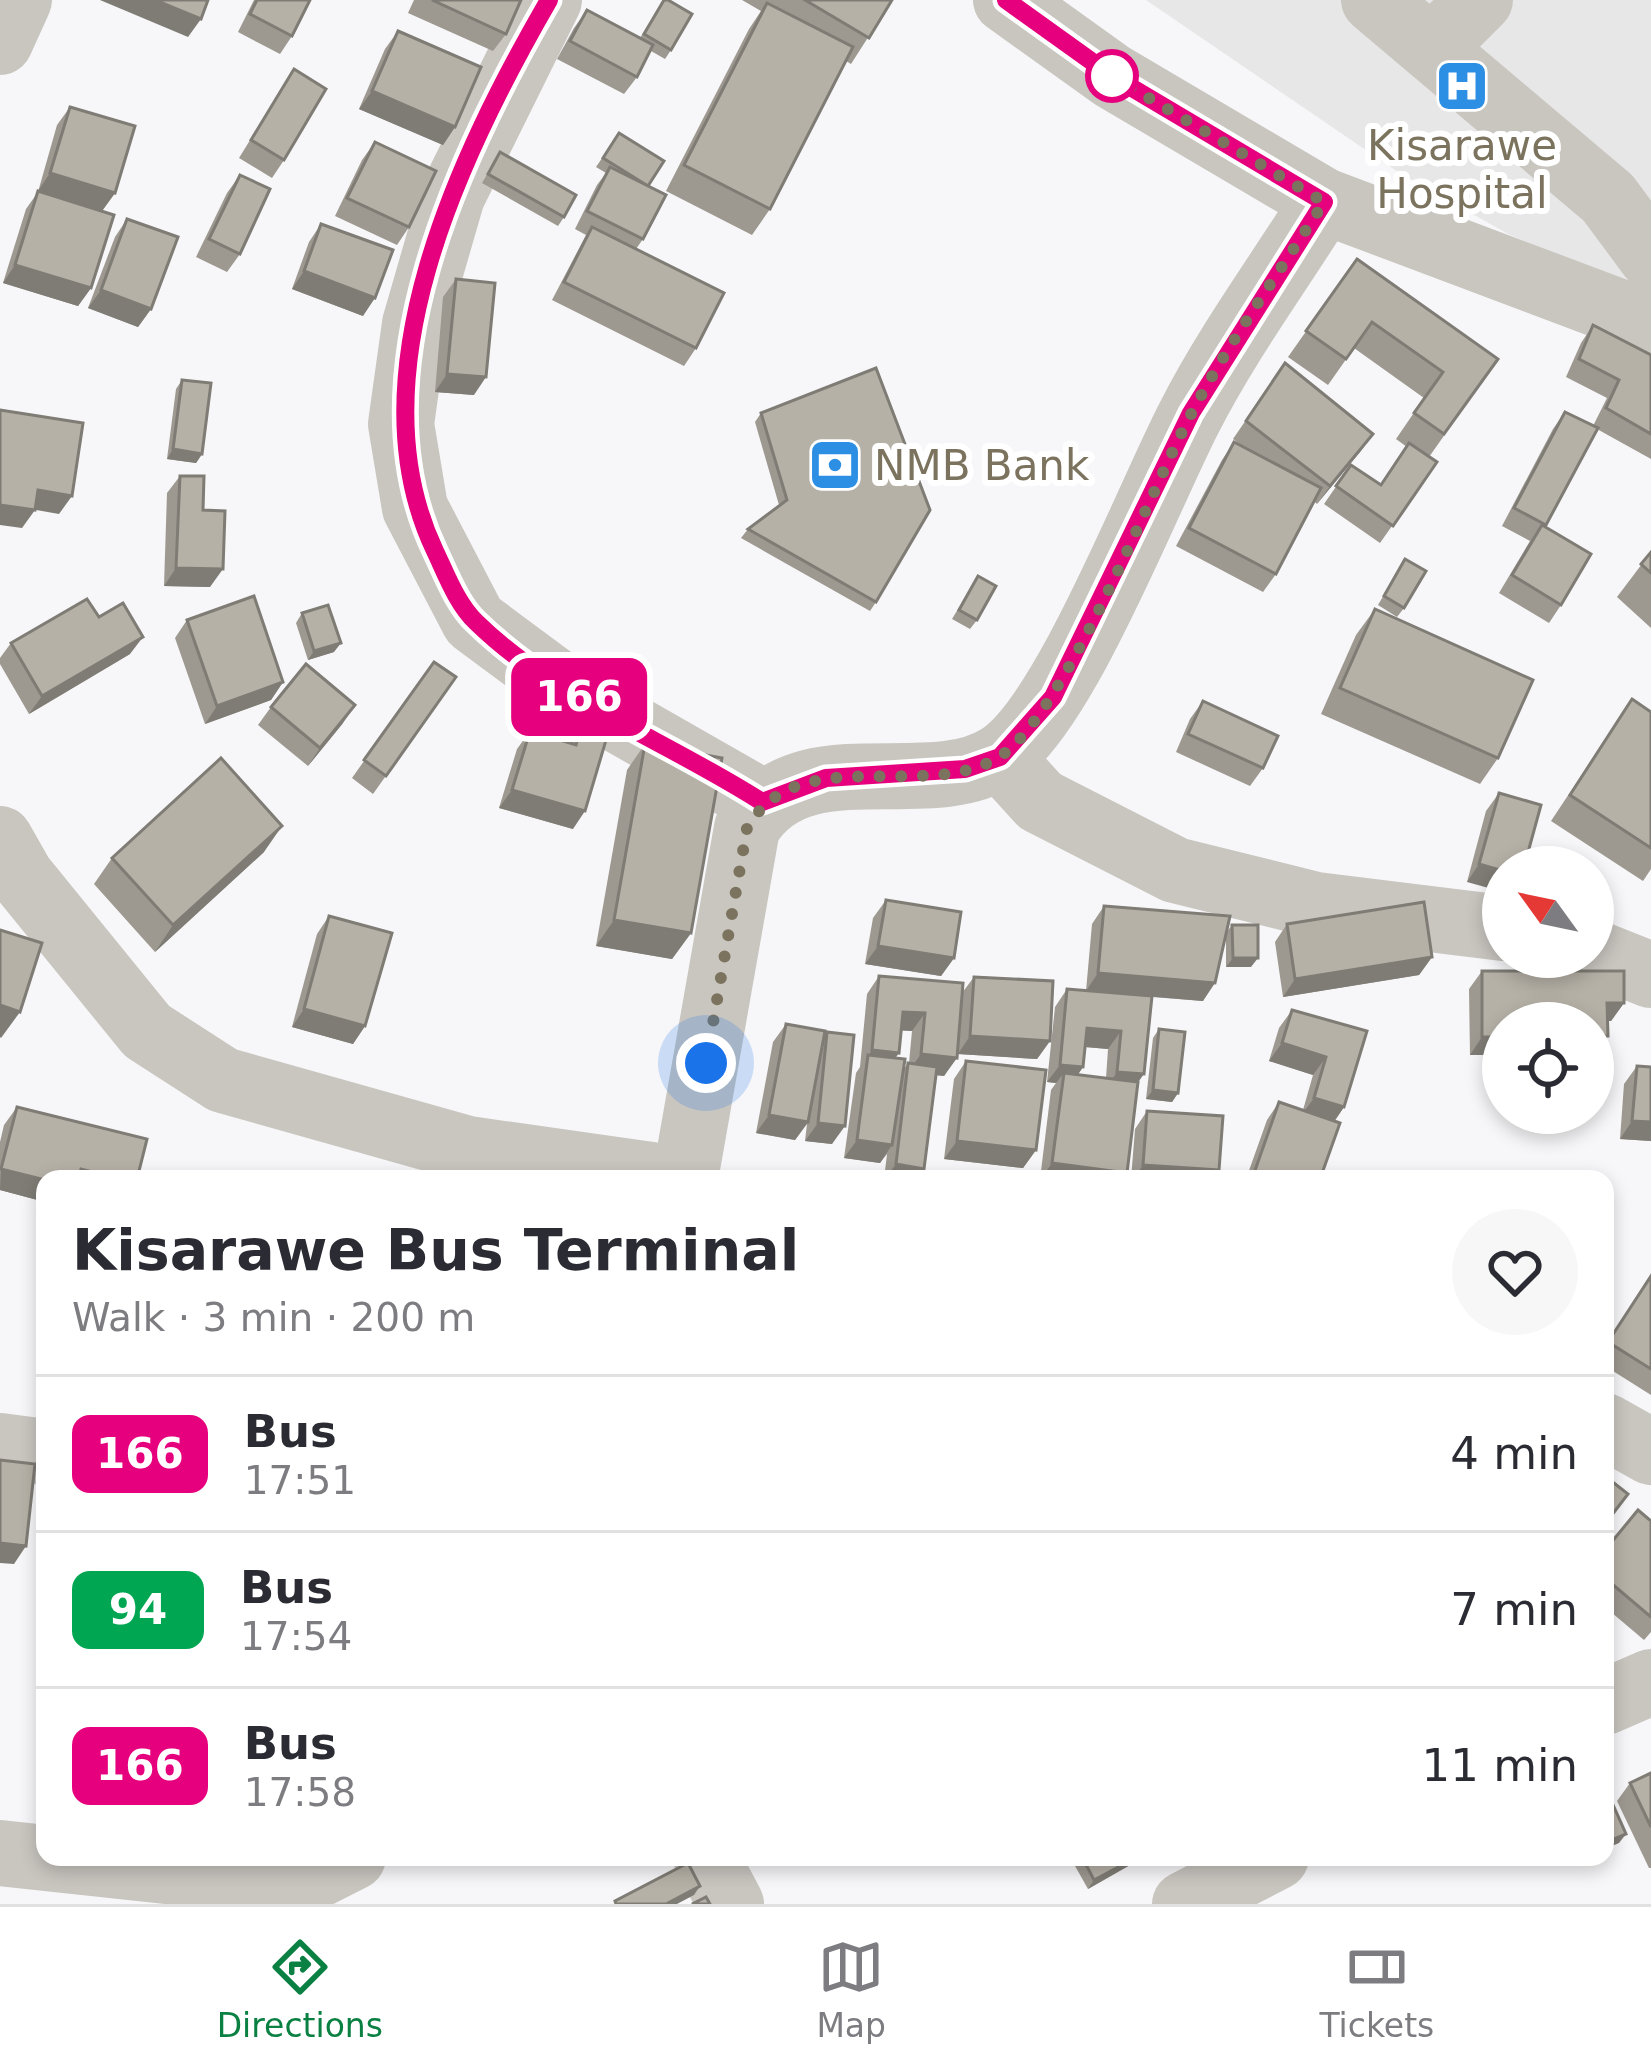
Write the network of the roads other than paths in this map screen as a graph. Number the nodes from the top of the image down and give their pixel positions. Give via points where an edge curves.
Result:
1 (19, 0) edge
2 (549, 0) edge
3 (1006, 0) edge
4 (1374, 0) edge
5 (1480, 0) edge
6 (0, 42) edge
7 (1432, 47) junction
8 (1324, 202) junction
9 (1651, 256) edge
10 (1651, 324) edge
11 (1000, 757) junction
12 (762, 802) junction
13 (0, 839) edge
14 (1482, 925) edge
15 (1614, 960) edge
16 (1651, 975) edge
17 (465, 1164) edge
18 (552, 1170) edge
19 (684, 1170) edge
20 (1614, 1431) edge
21 (0, 1446) edge
22 (36, 1451) edge
23 (1651, 1452) edge
24 (1651, 1682) edge
25 (1614, 1698) edge
26 (0, 1853) edge
27 (36, 1856) edge
28 (136, 1866) edge
29 (711, 1866) edge
30 (1259, 1866) edge
31 (303, 1882) edge
32 (731, 1904) edge
33 (1185, 1904) edge

1 - 6 street
2 - 12 street via 452,196 415,324 401,424 415,508 474,621 571,693
3 - 8 street via 1112,76
4 - 7 street
5 - 7 street
7 - 9 street via 1608,198
8 - 10 street
8 - 11 street via 1191,413 1053,697
11 - 12 street via 965,769 826,778
11 - 14 street via 1040,801 1175,870 1316,905
12 - 19 street via 747,828
13 - 17 street via 147,1031 223,1081
15 - 16 street
17 - 18 street
20 - 23 street
21 - 22 street
24 - 25 street
26 - 27 street
28 - 31 street
29 - 32 street
30 - 33 street

